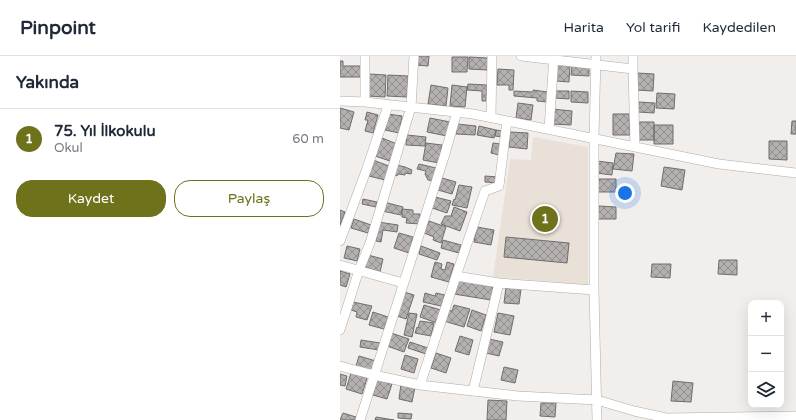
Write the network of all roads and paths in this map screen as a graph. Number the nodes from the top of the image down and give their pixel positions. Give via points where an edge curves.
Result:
1 (365, 56) edge
2 (414, 56) edge
3 (492, 56) edge
4 (521, 56) edge
5 (633, 56) edge
6 (554, 58) edge
7 (596, 60) edge
8 (633, 69) junction
9 (340, 102) edge
10 (365, 102) junction
11 (388, 106) junction
12 (411, 107) junction
13 (457, 112) junction
14 (491, 117) junction
15 (507, 121) junction
16 (549, 129) junction
17 (594, 138) junction
18 (635, 147) junction
19 (796, 173) edge
20 (340, 241) edge
21 (340, 265) edge
22 (359, 270) junction
23 (456, 276) junction
24 (403, 283) junction
25 (499, 283) junction
26 (594, 290) junction
27 (340, 330) edge
28 (340, 366) edge
29 (374, 375) junction
30 (420, 385) junction
31 (473, 391) junction
32 (597, 400) junction
33 (796, 416) edge
34 (360, 420) edge
35 (597, 420) edge

1 - 10 street
2 - 12 street
3 - 14 street
4 - 6 street
5 - 8 street
6 - 7 street
6 - 16 street
7 - 8 street
7 - 17 street
8 - 18 street
9 - 10 street
10 - 11 street
11 - 12 street
11 - 20 street
12 - 13 street
12 - 22 street via 370,243
13 - 14 street
13 - 24 street
14 - 15 street
15 - 16 street
15 - 23 street via 499,186 485,191
16 - 17 street
17 - 18 street
17 - 26 street
18 - 19 street via 719,164
21 - 22 street
22 - 24 street
22 - 27 street
23 - 25 street
23 - 30 street
24 - 29 street
25 - 26 street
25 - 31 street
26 - 32 street
28 - 29 street
29 - 30 street
29 - 34 street
30 - 31 street
31 - 32 street
32 - 33 street via 666,418
32 - 35 street

